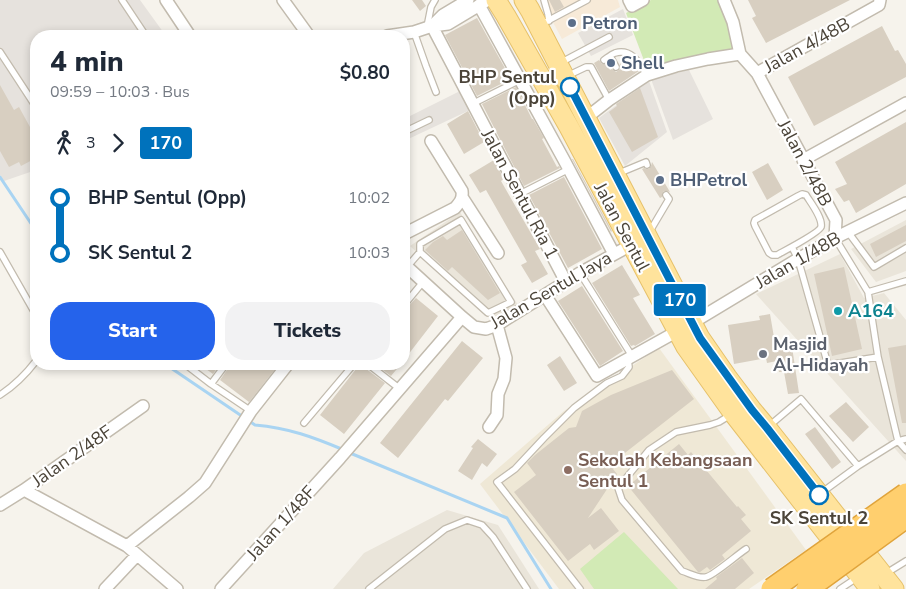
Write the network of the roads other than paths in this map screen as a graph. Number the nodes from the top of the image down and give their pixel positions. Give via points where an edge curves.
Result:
1 (122, 0) edge
2 (166, 0) edge
3 (283, 0) edge
4 (435, 0) edge
5 (524, 0) edge
6 (544, 0) edge
7 (587, 0) edge
8 (629, 0) edge
9 (643, 0) edge
10 (724, 0) edge
11 (880, 0) edge
12 (482, 1) edge
13 (543, 23) junction
14 (430, 27) junction
15 (142, 30) edge
16 (186, 30) edge
17 (305, 30) edge
18 (414, 32) junction
19 (410, 33) edge
20 (609, 37) dead end
21 (0, 52) edge
22 (740, 54) junction
23 (616, 67) dead end
24 (562, 71) junction
25 (758, 72) junction
26 (647, 76) junction
27 (520, 80) junction
28 (436, 92) dead end
29 (30, 98) edge
30 (609, 100) junction
31 (906, 103) edge
32 (472, 104) junction
33 (586, 118) junction
34 (429, 120) dead end
35 (410, 129) edge
36 (431, 141) dead end
37 (582, 150) junction
38 (803, 160) junction
39 (567, 164) junction
40 (647, 166) dead end
41 (615, 175) junction
42 (520, 194) junction
43 (666, 195) dead end
44 (462, 197) junction
45 (906, 203) edge
46 (410, 231) edge
47 (848, 232) junction
48 (835, 238) junction
49 (639, 240) junction
50 (792, 247) junction
51 (906, 248) edge
52 (0, 252) edge
53 (420, 252) junction
54 (498, 253) dead end
55 (614, 254) junction
56 (798, 259) junction
57 (410, 261) edge
58 (410, 270) edge
59 (580, 273) junction
60 (906, 281) edge
61 (423, 282) junction
62 (566, 282) junction
63 (868, 292) junction
64 (546, 295) junction
65 (410, 297) edge
66 (30, 304) edge
67 (462, 318) junction
68 (497, 325) junction
69 (684, 327) junction
70 (630, 357) junction
71 (878, 357) junction
72 (30, 368) edge
73 (193, 370) edge
74 (222, 370) edge
75 (283, 370) edge
76 (349, 370) edge
77 (376, 370) edge
78 (211, 384) junction
79 (400, 389) junction
80 (0, 395) edge
81 (143, 406) dead end
82 (250, 413) junction
83 (733, 413) junction
84 (304, 423) dead end
85 (489, 428) dead end
86 (767, 428) junction
87 (906, 439) edge
88 (898, 441) junction
89 (906, 450) edge
90 (858, 466) junction
91 (24, 490) junction
92 (906, 494) edge
93 (819, 495) junction
94 (0, 505) edge
95 (906, 517) edge
96 (127, 546) junction
97 (746, 549) dead end
98 (137, 554) junction
99 (906, 561) edge
100 (865, 582) edge
101 (888, 582) edge
102 (105, 589) edge
103 (177, 589) edge
104 (221, 589) edge
105 (369, 589) edge
106 (527, 589) edge
107 (580, 589) edge
108 (772, 589) edge
109 (807, 589) edge
110 (840, 589) edge

1 - 15 lane
2 - 16 street
3 - 17 street
4 - 14 lane via 431,7
5 - 13 main road, Jalan Sentul
6 - 13 lane via 548,14
7 - 13 lane
8 - 9 street via 632,6
10 - 22 street
11 - 25 street, Jalan 4/48B via 879,5
12 - 14 street via 442,16
12 - 27 street
12 - 37 main road, Jalan Sentul via 506,16
13 - 24 main road, Jalan Sentul
14 - 18 street
14 - 32 street, Jalan Sentul Ria 1
18 - 19 street
18 - 28 lane
20 - 24 lane
21 - 29 lane
22 - 25 street, Jalan 2/48B
22 - 26 street via 692,62
23 - 26 lane via 607,58 615,53 626,53 637,58
24 - 30 lane via 593,66
24 - 33 main road, Jalan Sentul
25 - 38 street, Jalan 2/48B
26 - 30 street via 626,86
27 - 32 lane
27 - 39 street
30 - 33 street
31 - 38 street
32 - 42 street, Jalan Sentul Ria 1
33 - 41 main road, Jalan Sentul
34 - 35 lane
36 - 44 street via 462,191
37 - 39 street
37 - 49 main road, Jalan Sentul
38 - 48 street, Jalan 2/48B via 836,220
39 - 42 lane
39 - 55 street
40 - 41 lane via 646,162
41 - 49 main road, Jalan Sentul
42 - 62 street, Jalan Sentul Ria 1
43 - 49 lane via 669,199
44 - 46 street via 455,208
44 - 54 street
45 - 47 street, Jalan 1/48B
47 - 48 street, Jalan 1/48B
47 - 51 lane via 874,267
48 - 56 street, Jalan 1/48B
48 - 63 lane, Jalan 2/48B
49 - 55 street, Jalan Sentul Jaya
49 - 69 main road, Jalan Sentul
50 - 50 lane via 821,227 819,216 806,195 798,196 754,223 768,253 777,255
50 - 56 lane
52 - 66 lane
53 - 53 lane via 488,313 510,302 461,220 420,244
53 - 57 lane
55 - 59 street, Jalan Sentul Jaya
56 - 69 street, Jalan 1/48B
56 - 71 lane via 828,366
58 - 61 street, Jalan Sentul Jaya
59 - 62 street, Jalan Sentul Jaya
59 - 70 lane
60 - 63 lane
61 - 65 lane
61 - 67 street, Jalan Sentul Jaya
62 - 64 street, Jalan Sentul Jaya
63 - 71 lane, Jalan 2/48B
64 - 68 street, Jalan Sentul Jaya
64 - 70 street, Jalan 1/48B via 597,376
67 - 68 street, Jalan Sentul Jaya via 486,329
67 - 79 street, Jalan 1/48F
68 - 85 street via 506,358 505,372 498,394 497,415
69 - 70 street, Jalan 1/48B
69 - 83 main road, Jalan Sentul via 694,360
69 - 86 main road, Jalan Sentul via 700,338
70 - 107 lane via 622,376 574,408 515,469 497,482
71 - 88 lane, Jalan 2/48B
72 - 80 lane
73 - 78 lane
74 - 78 lane
75 - 82 street
76 - 84 lane
77 - 79 lane
78 - 82 lane
79 - 104 street, Jalan 1/48F
81 - 91 street, Jalan 2/48F
82 - 96 street via 206,482
83 - 97 lane via 710,425 676,432 649,450 618,488 622,500 682,571 706,577
83 - 100 main road, Jalan Sentul
86 - 90 lane via 801,399
86 - 93 main road, Jalan Sentul
87 - 88 lane
88 - 89 lane
88 - 90 lane
90 - 93 lane
91 - 94 street, Jalan 2/48F
91 - 96 street
92 - 108 highway, bridge
93 - 101 main road, Jalan Sentul
95 - 109 highway, bridge
96 - 98 street
98 - 102 street
98 - 103 street
99 - 101 lane
100 - 110 lane
105 - 106 lane via 445,529 467,520 482,525 494,537

